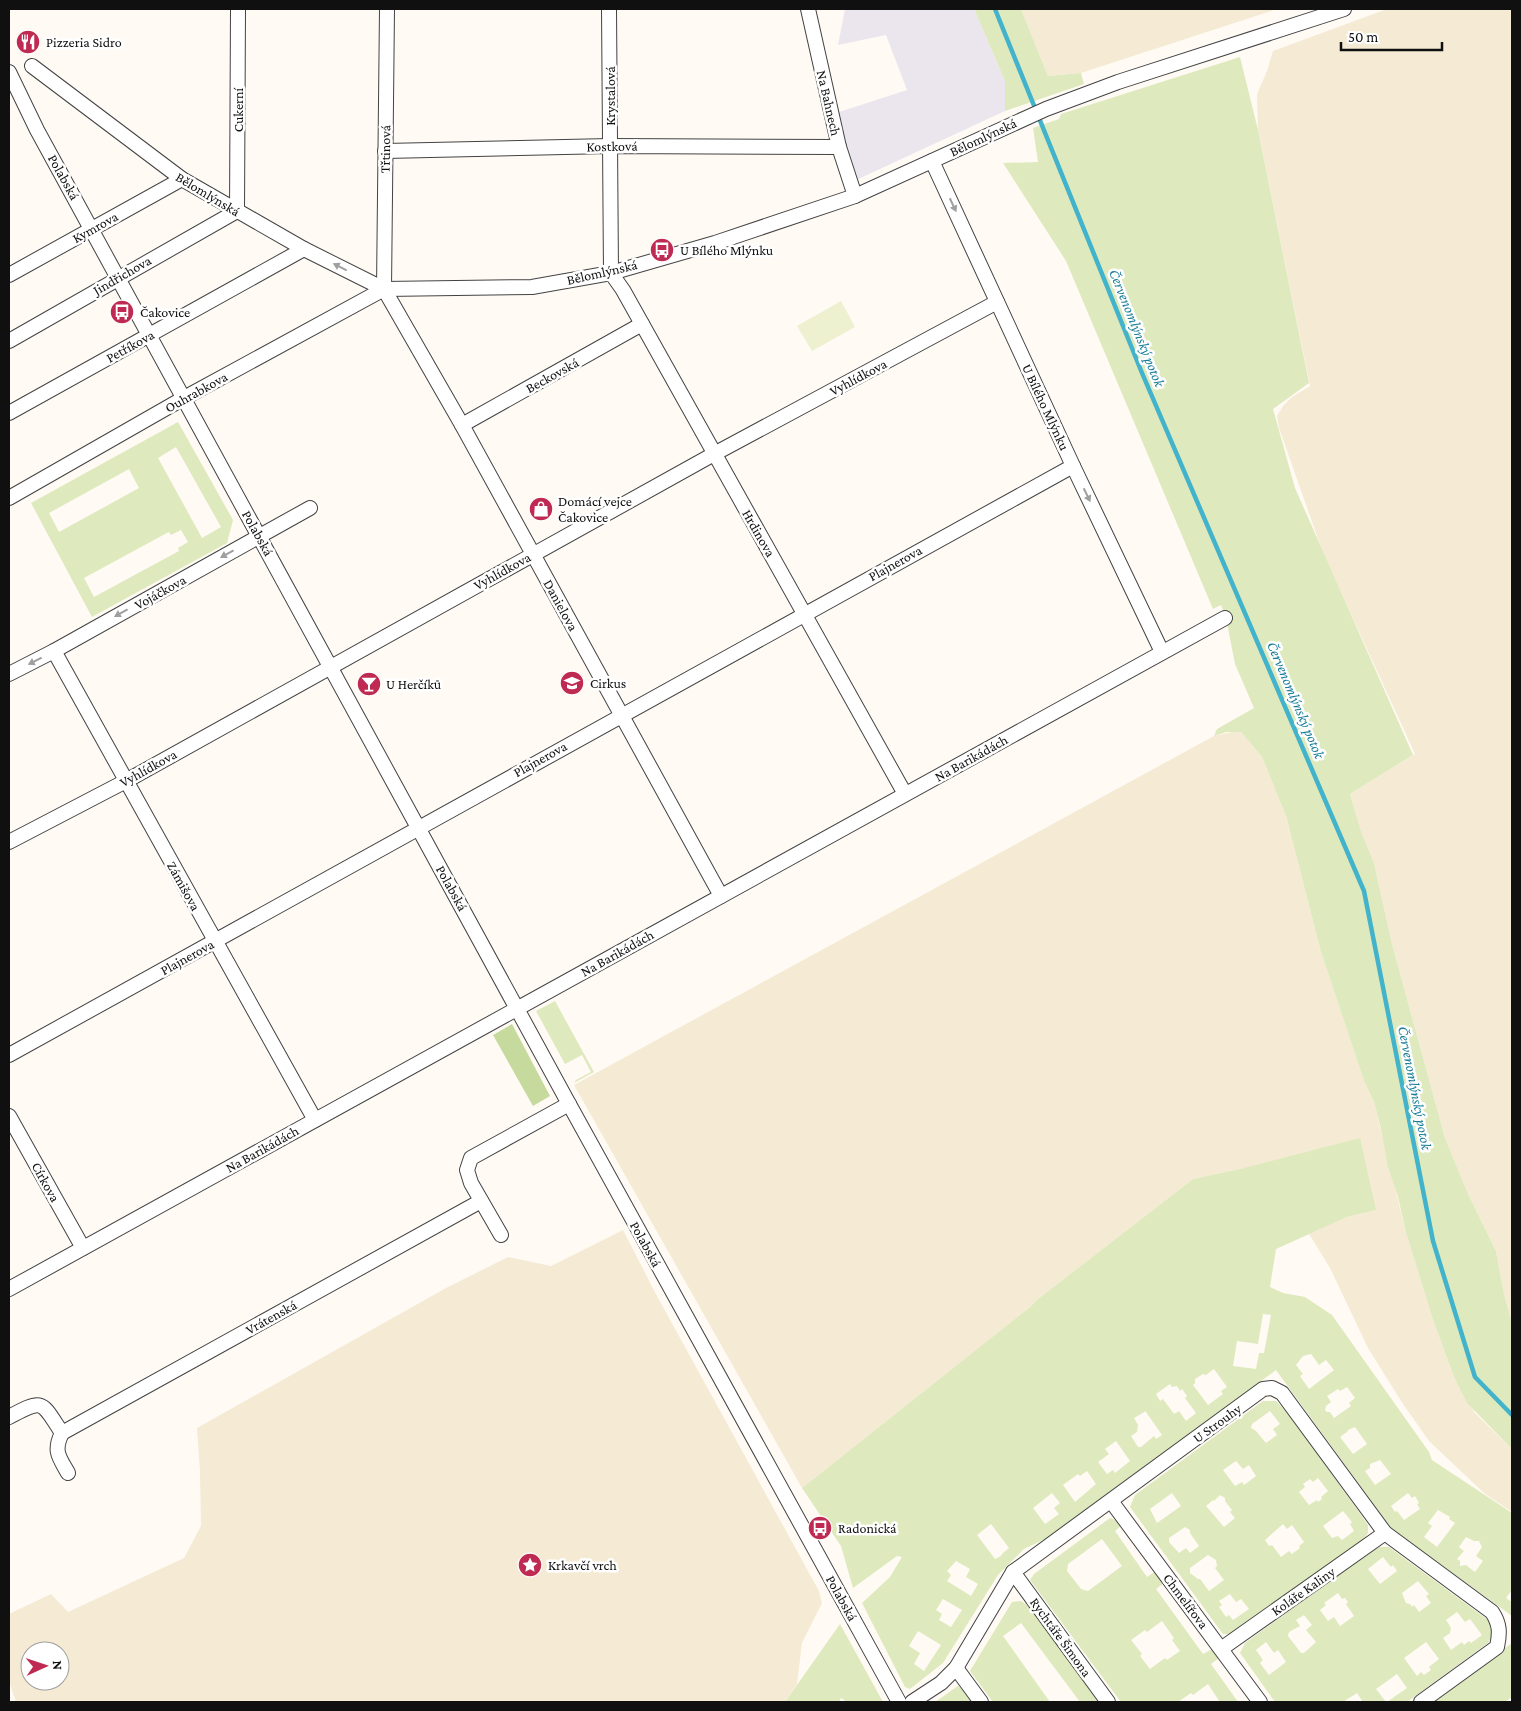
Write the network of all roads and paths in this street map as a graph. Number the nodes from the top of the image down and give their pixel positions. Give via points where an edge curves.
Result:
1 (238, 9) edge
2 (387, 9) edge
3 (609, 9) edge
4 (808, 9) edge
5 (1344, 9) edge
6 (32, 66) dead end
7 (9, 72) edge
8 (610, 146) junction
9 (839, 147) junction
10 (385, 152) junction
11 (932, 161) junction
12 (182, 179) junction
13 (855, 196) junction
14 (237, 211) junction
15 (92, 228) junction
16 (304, 249) junction
17 (612, 273) junction
18 (9, 275) edge
19 (119, 277) junction
20 (384, 289) junction
21 (997, 302) junction
22 (642, 324) junction
23 (150, 335) junction
24 (9, 341) edge
25 (184, 398) junction
26 (9, 413) edge
27 (462, 425) junction
28 (714, 454) junction
29 (1073, 466) junction
30 (9, 498) edge
31 (310, 508) dead end
32 (260, 536) junction
33 (533, 555) junction
34 (804, 613) junction
35 (1225, 618) dead end
36 (54, 651) junction
37 (1162, 652) junction
38 (330, 666) junction
39 (9, 674) edge
40 (622, 714) junction
41 (126, 781) junction
42 (905, 794) junction
43 (418, 827) junction
44 (9, 842) edge
45 (721, 896) junction
46 (215, 941) junction
47 (517, 1008) junction
48 (9, 1055) edge
49 (569, 1104) junction
50 (9, 1116) edge
51 (315, 1120) junction
52 (481, 1201) junction
53 (501, 1235) dead end
54 (83, 1248) junction
55 (9, 1289) edge
56 (9, 1417) edge
57 (62, 1433) junction
58 (68, 1473) dead end
59 (1111, 1501) junction
60 (1385, 1532) junction
61 (1013, 1572) junction
62 (1221, 1649) junction
63 (956, 1668) junction
64 (899, 1702) edge
65 (912, 1702) edge
66 (981, 1702) edge
67 (1108, 1702) edge
68 (1260, 1702) edge
69 (1420, 1702) edge

1 - 14 street, Cukerní
2 - 10 street, Třtinová
3 - 8 street, Krystalová
4 - 9 street, Na Bahnech
5 - 11 street, Bělomlýnská via 1118,82 1046,109
6 - 12 street, Bělomlýnská
7 - 15 street, Polabská via 37,130
8 - 9 street, Kostková
8 - 10 street, Kostková
8 - 17 street, Krystalová
9 - 13 street, Na Bahnech
10 - 20 street, Třtinová
11 - 13 street, Bělomlýnská
11 -> 21 street, U Bílého Mlýnku
12 - 14 street, Bělomlýnská
12 - 15 street, Kymrova
13 - 17 street, Bělomlýnská via 715,243
14 - 16 street, Bělomlýnská
14 - 19 street, Jindřichova
15 - 18 street, Kymrova
15 - 19 street, Polabská
20 -> 16 street, Bělomlýnská
16 - 23 street, Petříkova
17 - 20 street, Bělomlýnská via 532,287
17 - 22 street, Hrdinova
19 - 23 street, Polabská
19 - 24 street, Jindřichova
20 - 25 street, Ouhrabkova
20 - 27 street, Danielova
21 - 28 street, Vyhlídkova
21 - 29 street, U Bílého Mlýnku
22 - 27 street, Beckovská
22 - 28 street, Hrdinova
23 - 25 street, Polabská
23 - 26 street, Petříkova
25 - 30 street, Ouhrabkova
25 - 32 street, Polabská
27 - 33 street, Danielova
28 - 33 street, Vyhlídkova
28 - 34 street, Hrdinova
29 - 34 street, Plajnerova
29 -> 37 street, U Bílého Mlýnku
31 - 32 street, Vojáčkova
32 -> 36 street, Vojáčkova
32 - 38 street, Polabská
33 - 38 street, Vyhlídkova
33 - 40 street, Danielova
34 - 40 street, Plajnerova
34 - 42 street, Hrdinova
35 - 37 street, Na Barikádách
36 -> 39 street, Vojáčkova
36 - 41 street, Zámišova
37 - 42 street, Na Barikádách
38 - 41 street, Vyhlídkova
38 - 43 street, Polabská
40 - 43 street, Plajnerova
40 - 45 street, Danielova
41 - 44 street, Vyhlídkova
41 - 46 street, Zámišova
42 - 45 street, Na Barikádách
43 - 46 street, Plajnerova
43 - 47 street, Polabská
45 - 47 street, Na Barikádách
46 - 48 street, Plajnerova
46 - 51 street, Zámišova
47 - 49 street, Polabská
47 - 51 street, Na Barikádách
49 - 52 street via 471,1158 467,1170
49 - 64 street, Polabská
50 - 54 street, Církova
51 - 54 street, Na Barikádách
52 - 53 street
52 - 57 street, Vrátenská
54 - 55 street, Na Barikádách
56 - 57 street via 31,1405 38,1405 45,1408
57 - 58 street via 57,1452
59 - 60 street, U Strouhy via 1262,1389 1272,1388 1282,1393
59 - 61 street, U Strouhy
59 - 62 street, Chmelířova
60 - 62 street, Koláře Kaliny
60 - 69 street, U Strouhy via 1492,1612 1500,1628 1497,1647
61 - 63 street, U Strouhy
61 - 67 street, Rychtáře Šimona
62 - 68 street, Chmelířova
63 - 65 street, U Strouhy via 941,1683
63 - 66 street

